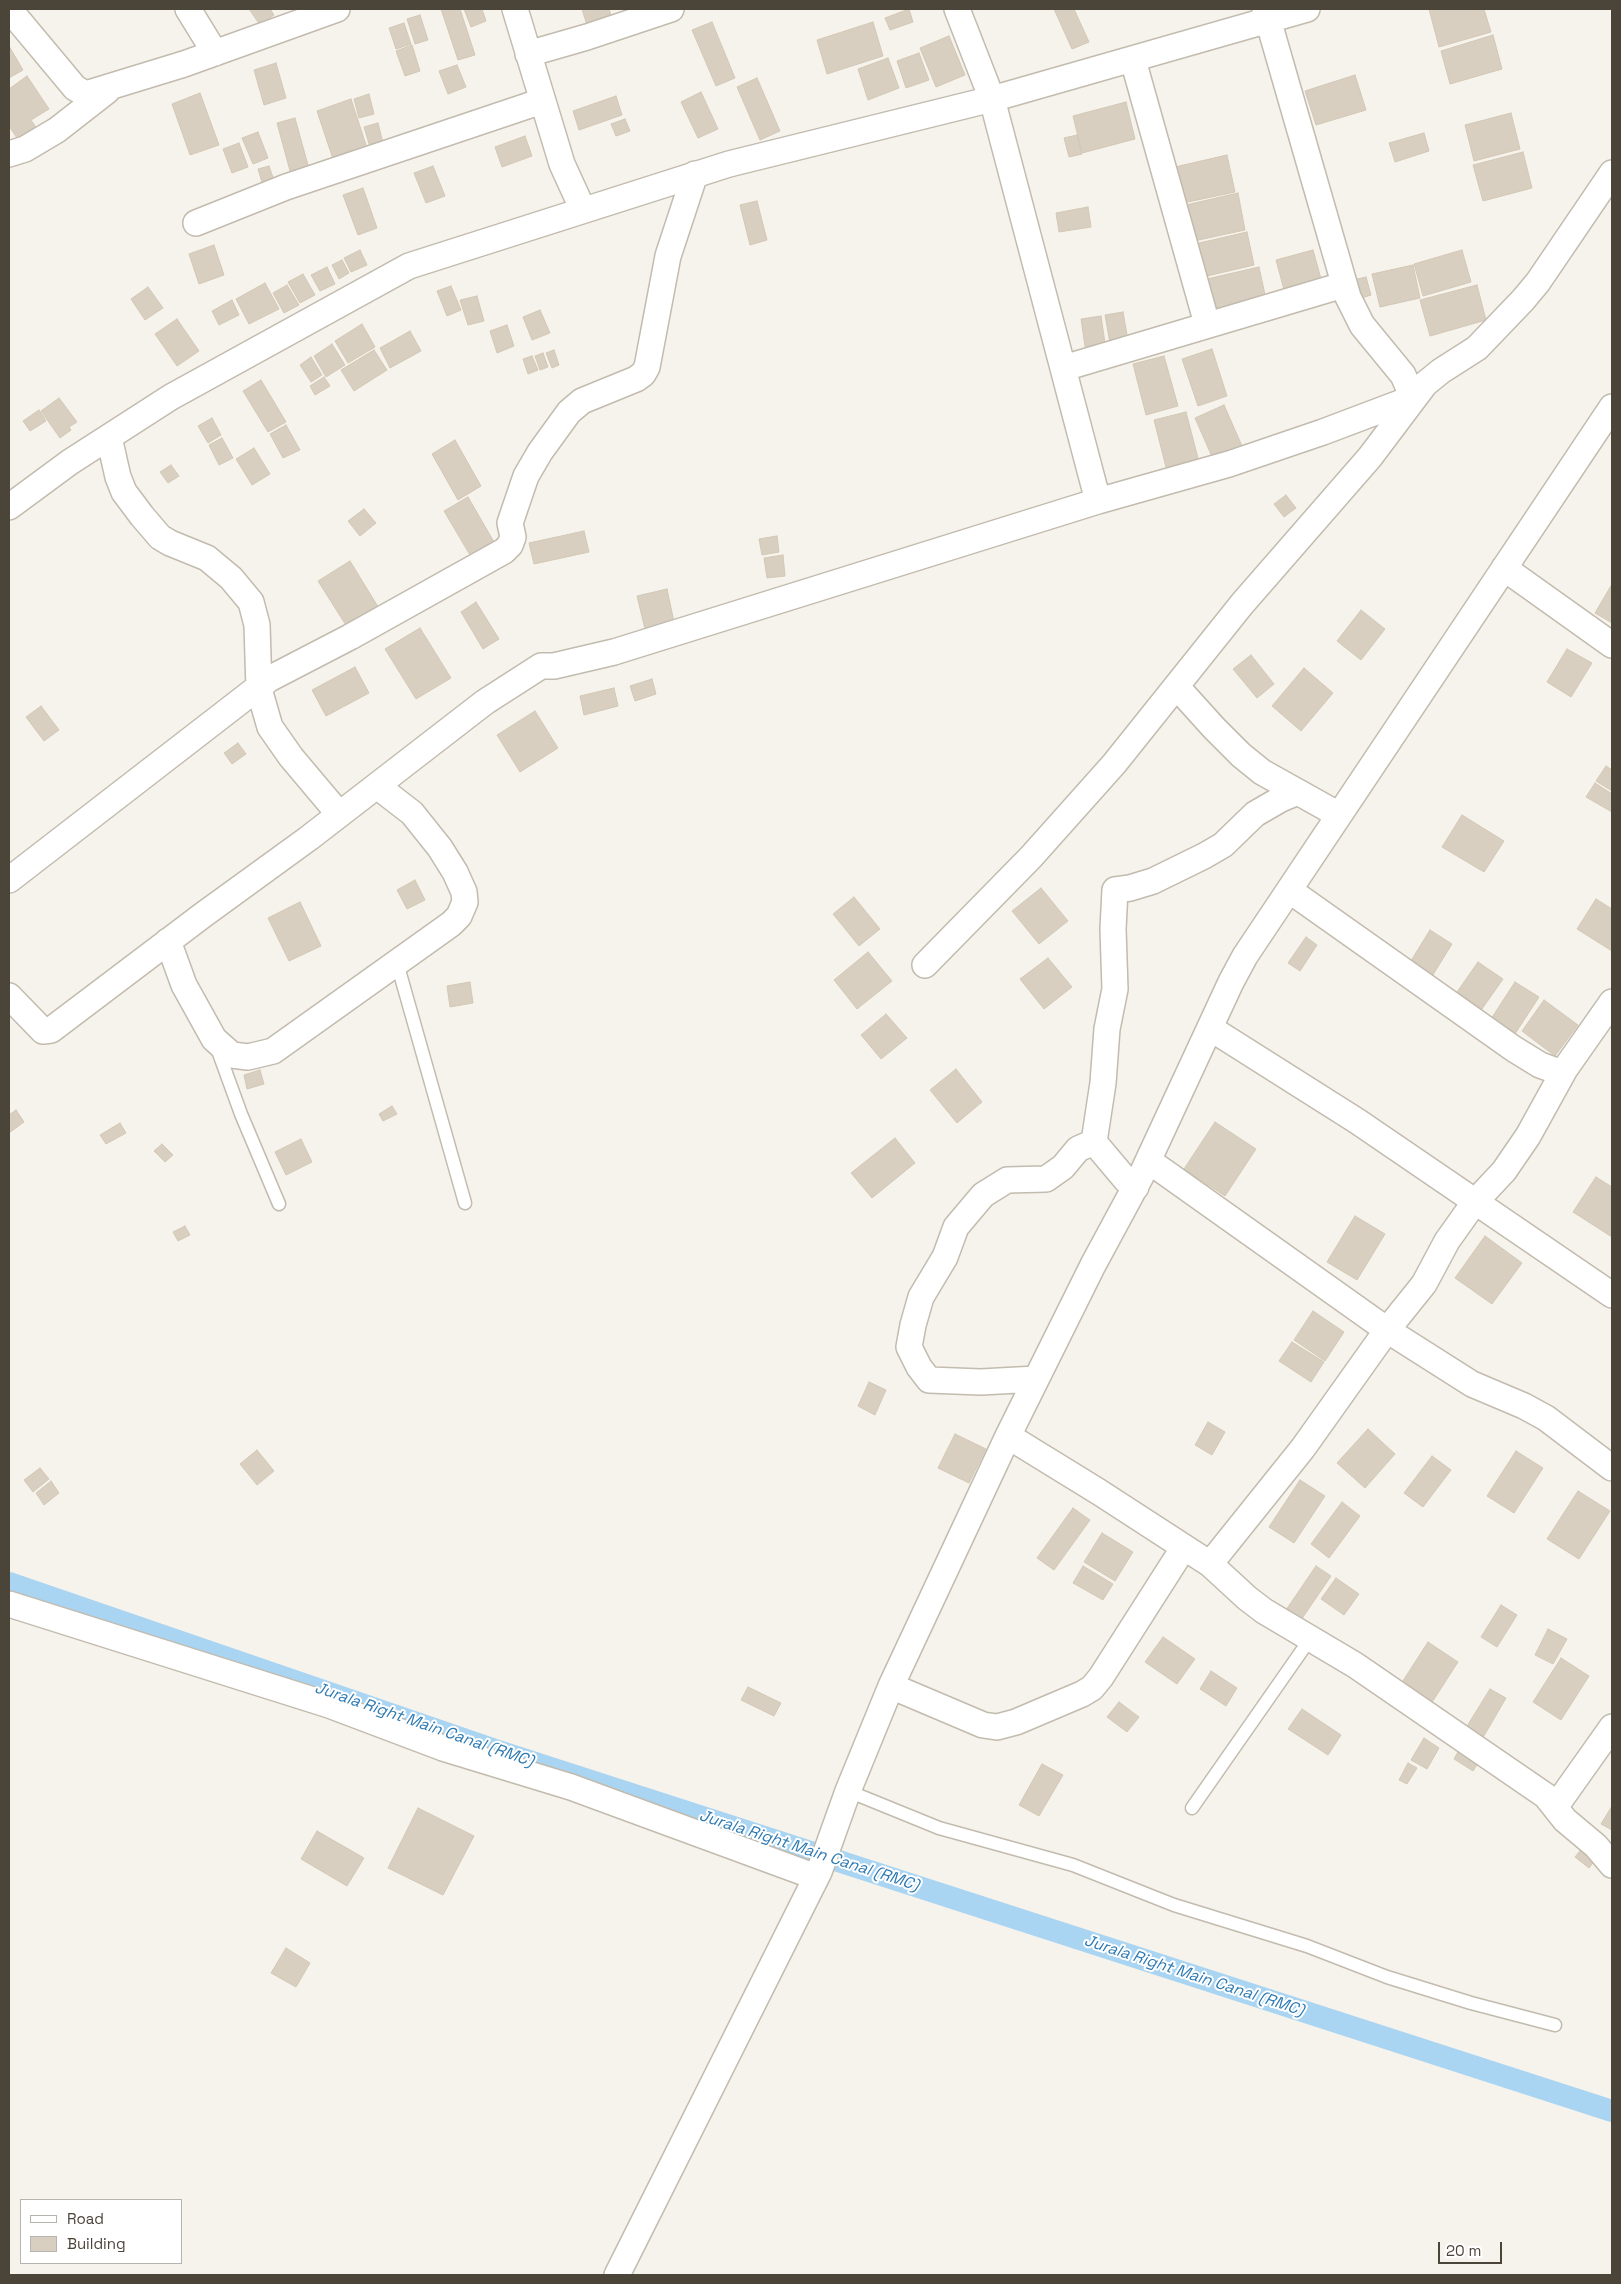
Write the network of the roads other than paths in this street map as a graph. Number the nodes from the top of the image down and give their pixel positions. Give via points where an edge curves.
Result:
1 (9, 9) edge
2 (188, 9) edge
3 (337, 9) edge
4 (515, 9) edge
5 (671, 9) edge
6 (957, 9) edge
7 (1307, 9) edge
8 (1267, 15) edge
9 (215, 53) junction
10 (528, 54) junction
11 (1133, 60) junction
12 (111, 88) junction
13 (992, 99) junction
14 (542, 101) junction
15 (9, 154) edge
16 (1612, 173) edge
17 (695, 174) junction
18 (583, 210) junction
19 (196, 223) dead end
20 (1343, 285) junction
21 (1207, 324) junction
22 (1064, 368) junction
23 (1414, 398) junction
24 (1612, 407) edge
25 (110, 438) junction
26 (1098, 502) junction
27 (9, 507) edge
28 (1504, 568) junction
29 (1612, 645) edge
30 (259, 686) junction
31 (1177, 687) junction
32 (377, 786) junction
33 (1298, 792) junction
34 (339, 814) junction
35 (1340, 815) junction
36 (9, 880) edge
37 (1289, 890) junction
38 (168, 941) junction
39 (397, 963) junction
40 (925, 965) dead end
41 (9, 996) edge
42 (1612, 1002) edge
43 (1210, 1028) junction
44 (214, 1039) junction
45 (1562, 1073) junction
46 (1094, 1142) junction
47 (1149, 1160) junction
48 (1136, 1186) junction
49 (464, 1203) dead end
50 (1474, 1203) junction
51 (279, 1204) dead end
52 (1612, 1295) edge
53 (1387, 1330) junction
54 (1036, 1378) junction
55 (1008, 1436) junction
56 (1612, 1468) edge
57 (1184, 1547) junction
58 (1210, 1564) junction
59 (9, 1604) edge
60 (1310, 1639) junction
61 (891, 1686) junction
62 (1612, 1727) edge
63 (847, 1794) junction
64 (1556, 1806) junction
65 (1192, 1808) dead end
66 (1612, 1865) edge
67 (817, 1874) junction
68 (1554, 2025) dead end
69 (617, 2275) edge

1 - 12 street via 80,92 86,94
2 - 9 street
3 - 9 street
4 - 10 street
5 - 10 street
6 - 13 street
7 - 8 street
8 - 11 street
8 - 20 street
9 - 12 street
10 - 14 street
11 - 13 street
11 - 21 street
12 - 15 street via 56,130 25,149
13 - 17 street
13 - 22 street
14 - 18 street via 562,164
14 - 19 street via 294,184
16 - 23 street via 1523,300 1477,348 1431,379
17 - 18 street
17 - 30 street via 668,256 647,367 636,379 582,401 570,412 526,476 510,523 513,537 510,545 482,565
18 - 25 street via 394,272 171,397
20 - 21 street
20 - 23 street via 1359,320 1403,374
21 - 22 street
22 - 26 street
23 - 26 street via 1258,454
23 - 31 street via 1370,457 1242,604
24 - 28 street
25 - 27 street via 70,462
25 - 30 street via 124,492 160,537 207,558 231,578 251,602 257,625
26 - 32 street via 614,652 541,666 485,702
28 - 29 street
28 - 35 street
30 - 34 street via 264,710 275,736
30 - 36 street
31 - 33 street via 1241,754 1262,772
31 - 40 street via 1031,857
32 - 34 street
32 - 39 street via 426,828 464,892 465,902 459,916
33 - 35 street
33 - 46 street via 1255,814 1223,845 1204,856 1153,880 1115,890 1115,989
34 - 38 street
35 - 37 street
37 - 43 street via 1245,956
37 - 45 street via 1514,1049 1540,1065
38 - 41 street via 51,1030 43,1031
38 - 44 street via 184,985
39 - 44 street via 273,1051 248,1057 232,1055
39 - 49 lane
42 - 45 street
43 - 47 street
43 - 50 street via 1357,1121
44 - 51 lane
45 - 50 street via 1504,1172
46 - 48 street via 1126,1180
46 - 54 street via 1078,1149 1046,1179 1007,1180 983,1195 956,1227 945,1257 921,1297 913,1326 909,1347 929,1380 981,1382
47 - 48 street
47 - 53 street
48 - 54 street
50 - 52 street
50 - 53 street via 1447,1241 1424,1284
53 - 56 street via 1472,1384 1546,1418
53 - 58 street via 1303,1448
54 - 55 street
55 - 57 street
55 - 61 street
57 - 58 street
57 - 61 street via 1101,1677 1082,1694 997,1727 983,1725
58 - 60 street via 1247,1598
59 - 67 street via 329,1705 443,1748 571,1787
60 - 64 street via 1355,1665
60 - 65 lane
61 - 63 street
62 - 64 street
63 - 67 street
63 - 68 lane via 939,1828 1072,1865 1174,1905 1307,1946 1387,1977 1471,2004
64 - 66 street via 1565,1820 1596,1846
67 - 69 street

